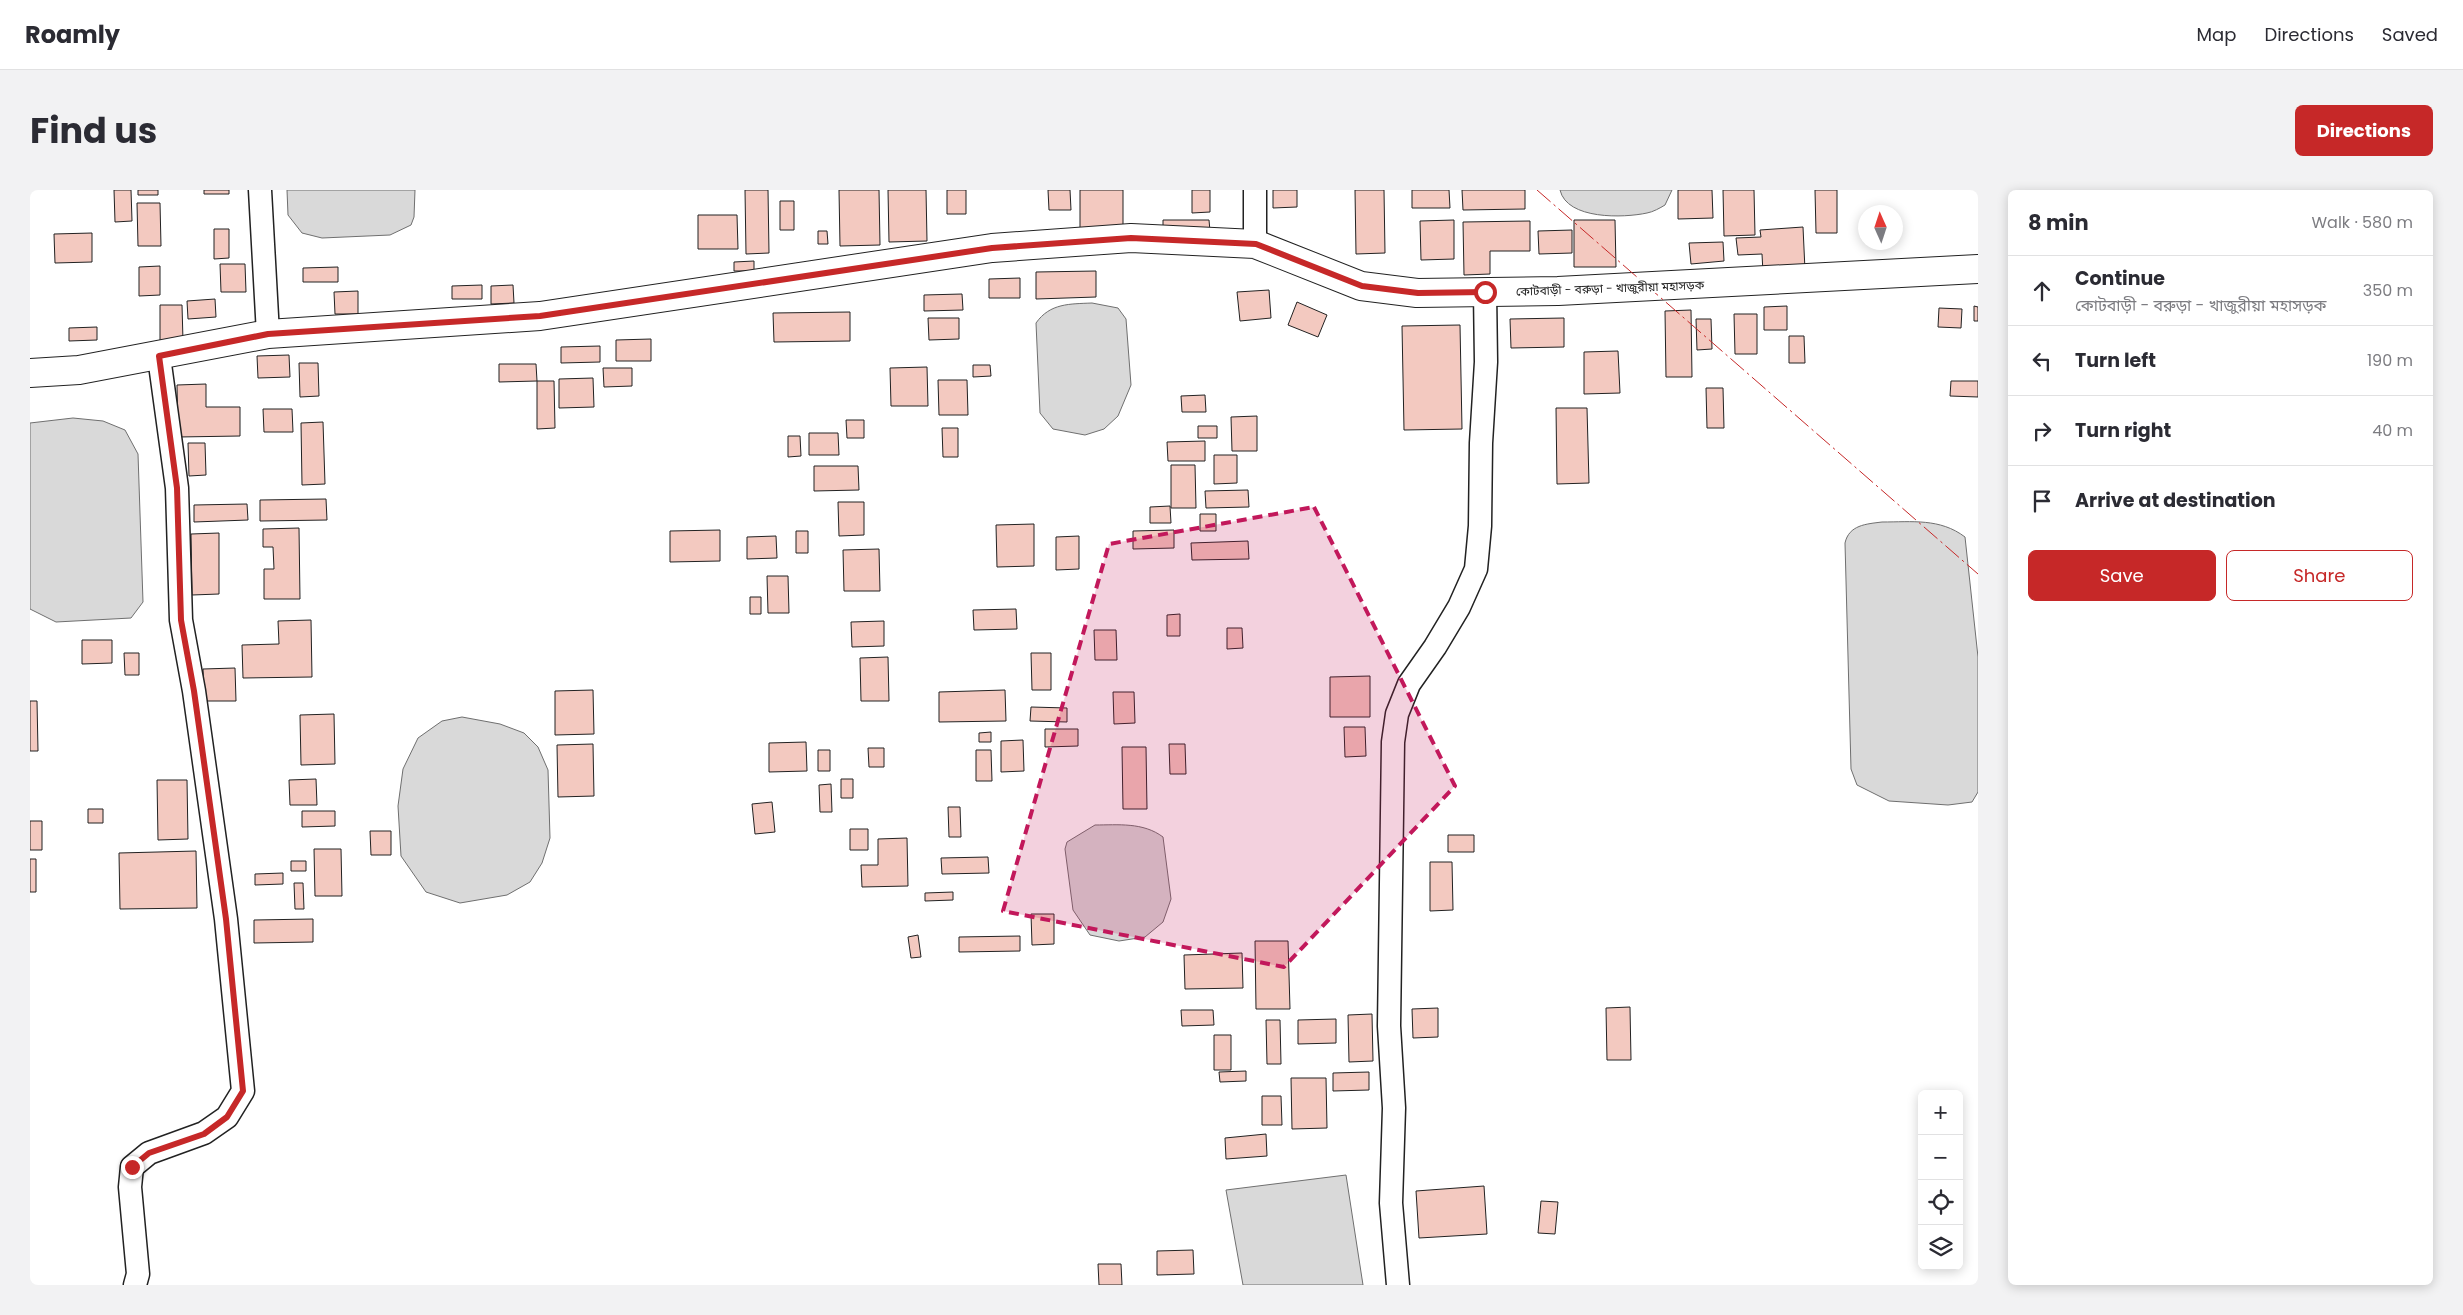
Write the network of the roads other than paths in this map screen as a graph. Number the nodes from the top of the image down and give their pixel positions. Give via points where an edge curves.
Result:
1 (260, 190) edge
2 (1255, 190) edge
3 (1256, 244) junction
4 (1978, 269) edge
5 (1485, 292) junction
6 (268, 334) junction
7 (159, 356) junction
8 (30, 372) edge
9 (136, 1285) edge
10 (1398, 1285) edge

1 - 6 street
2 - 3 street
3 - 5 main road, কোটবাড়ী - বরুড়া - খাজুরীয়া মহাসড়ক via 1362,286 1418,293
3 - 6 main road, কোটবাড়ী - বরুড়া - খাজুরীয়া মহাসড়ক via 1131,238 992,248 540,316
4 - 5 main road, কোটবাড়ী - বরুড়া - খাজুরীয়া মহাসড়ক
5 - 10 street via 1486,362 1476,570 1435,648 1409,684 1397,714 1393,742 1389,1026 1394,1108 1391,1203
6 - 7 main road, কোটবাড়ী - বরুড়া - খাজুরীয়া মহাসড়ক
7 - 8 main road, কোটবাড়ী - বরুড়া - খাজুরীয়া মহাসড়ক via 79,370
7 - 9 street via 177,488 181,620 226,919 243,1091 227,1117 204,1134 149,1153 132,1167 130,1187 138,1274

